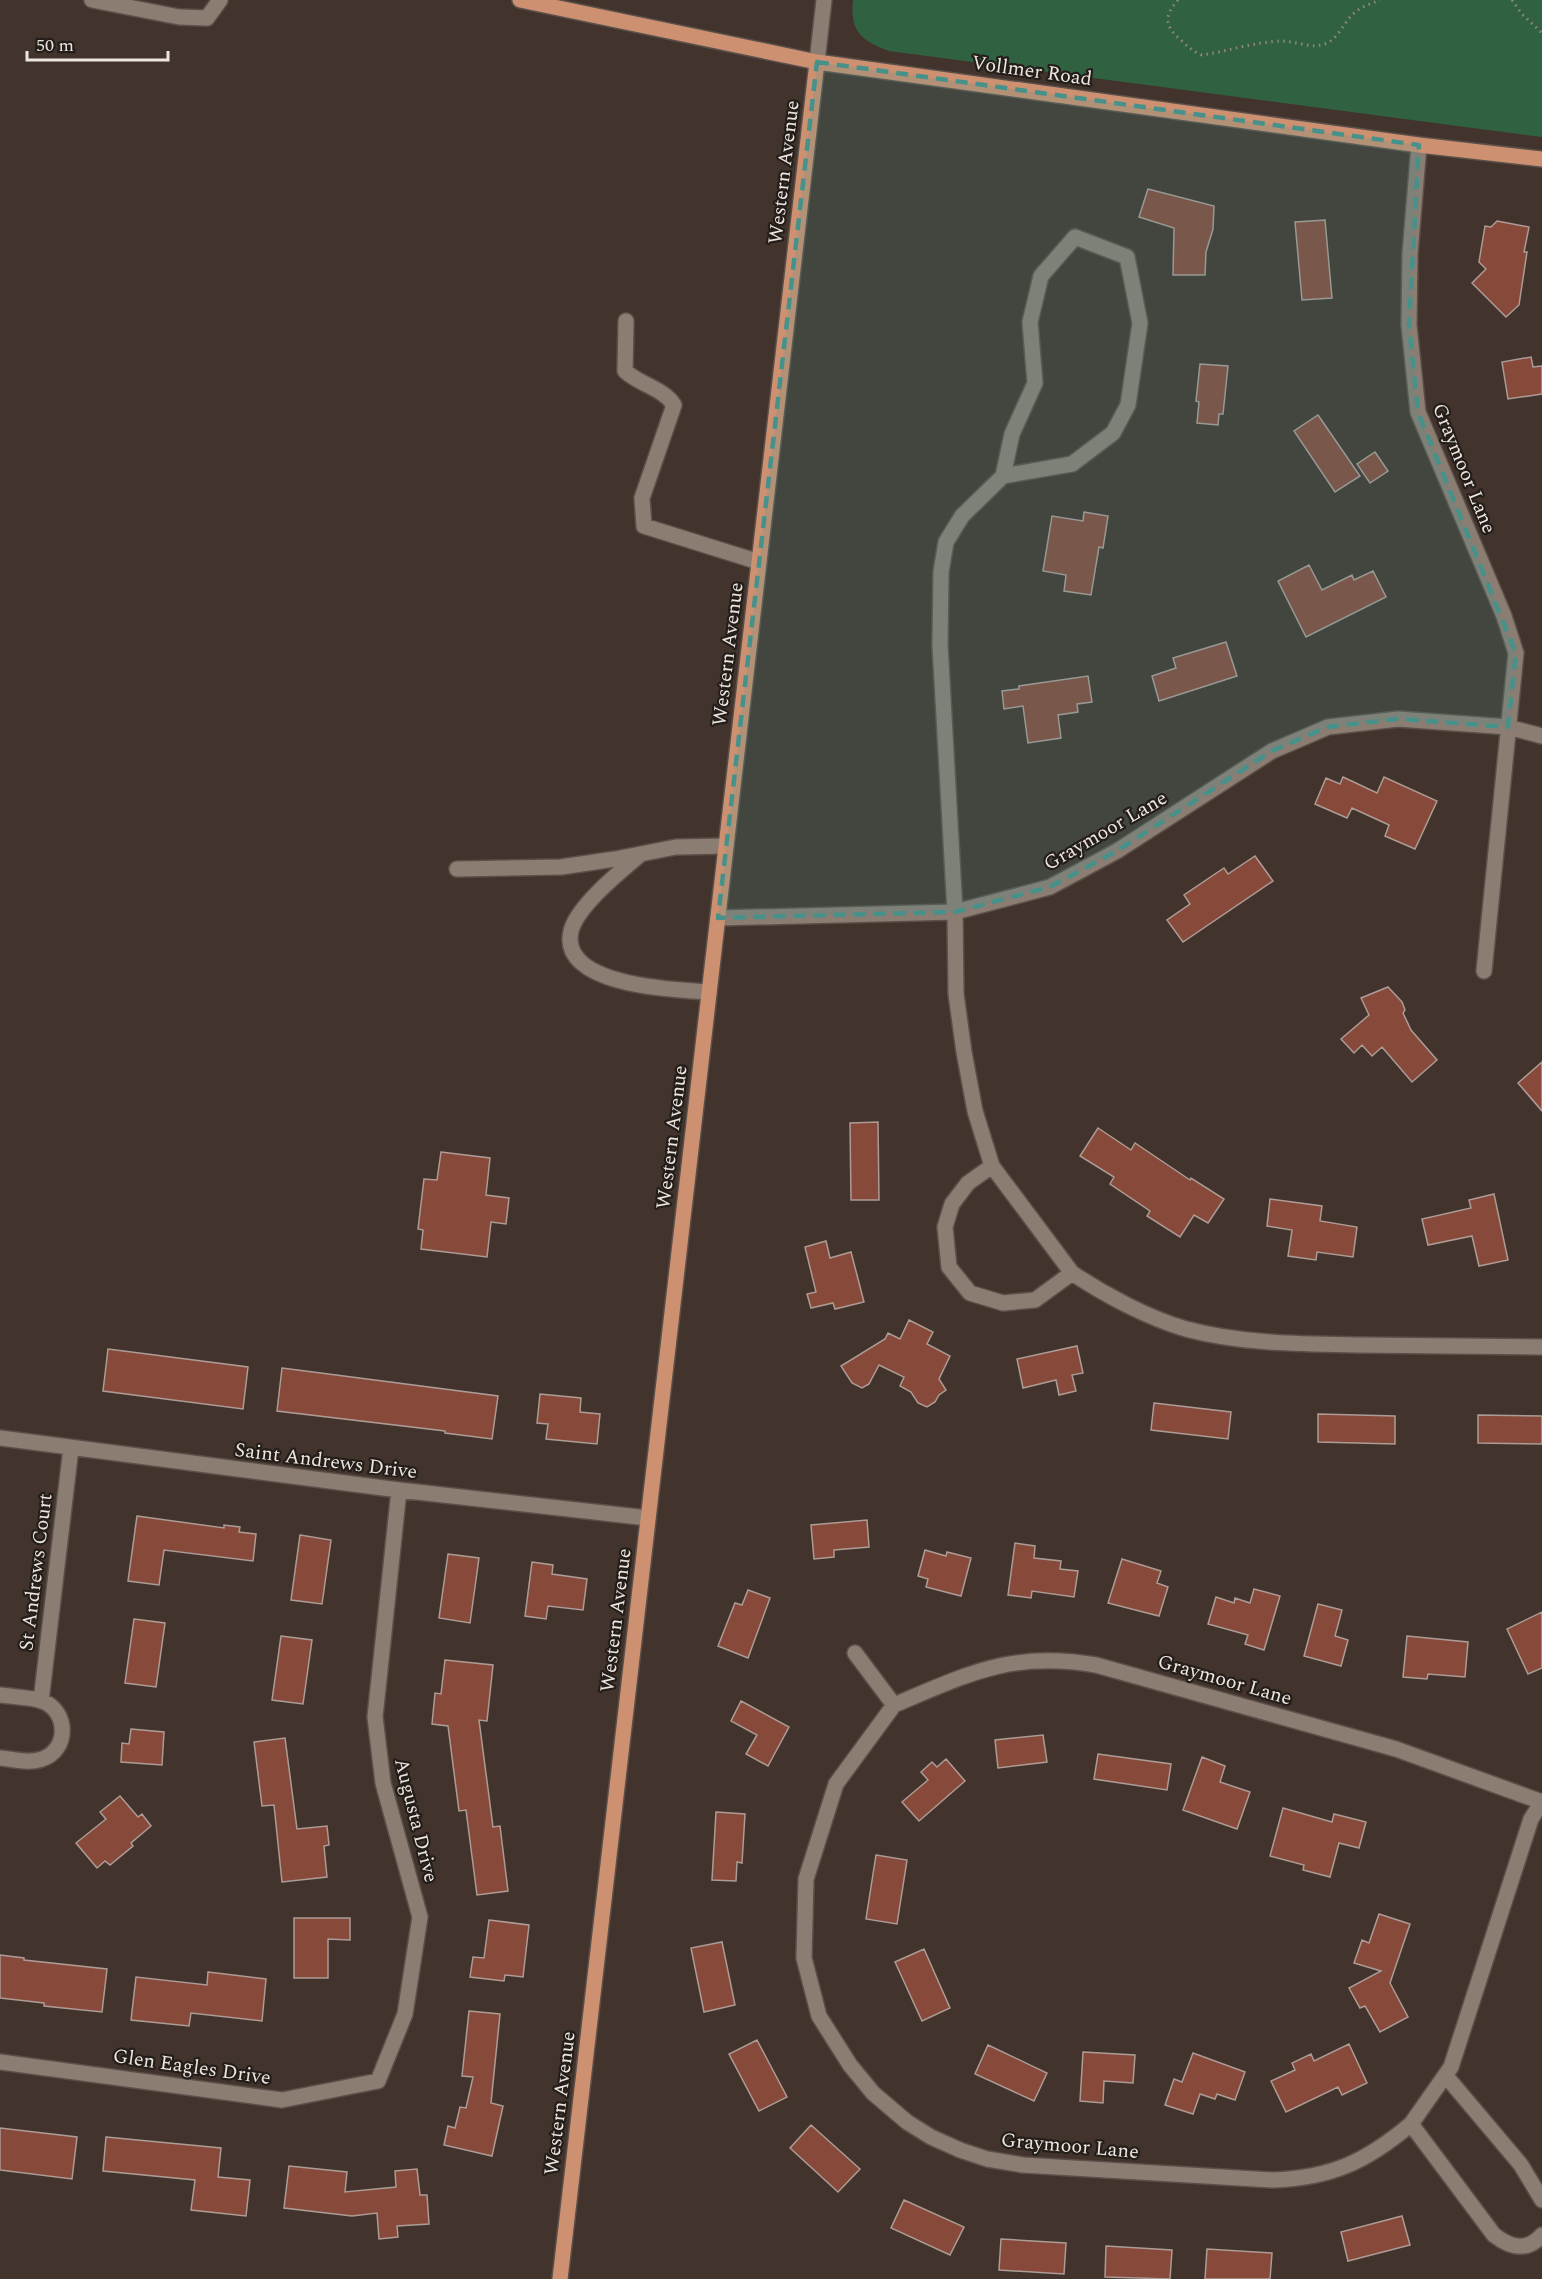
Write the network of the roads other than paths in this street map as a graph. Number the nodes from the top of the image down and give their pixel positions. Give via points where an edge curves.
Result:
1 (92, 0) edge
2 (219, 0) edge
3 (520, 0) edge
4 (824, 0) edge
5 (817, 62) junction
6 (1419, 146) junction
7 (1542, 159) edge
8 (626, 321) dead end
9 (1003, 476) junction
10 (759, 561) junction
11 (1508, 727) junction
12 (1542, 736) edge
13 (726, 846) junction
14 (641, 854) junction
15 (457, 869) dead end
16 (955, 912) junction
17 (718, 918) junction
18 (1484, 971) dead end
19 (709, 992) junction
20 (992, 1166) junction
21 (1072, 1273) junction
22 (1542, 1347) edge
23 (0, 1438) edge
24 (71, 1449) junction
25 (399, 1490) junction
26 (648, 1518) junction
27 (855, 1653) dead end
28 (0, 1695) edge
29 (41, 1701) junction
30 (894, 1705) junction
31 (0, 1758) edge
32 (1542, 1802) edge
33 (0, 2062) edge
34 (1446, 2076) junction
35 (378, 2081) joint
36 (1411, 2124) junction
37 (1542, 2200) edge
38 (1542, 2235) edge
39 (560, 2279) edge

1 - 2 street via 179,17 207,18
3 - 5 main road, Vollmer Road
4 - 5 street, Western Avenue
5 - 6 main road, Vollmer Road
5 - 10 main road, Western Avenue
6 - 7 main road, Vollmer Road
6 - 11 street, Graymoor Lane via 1409,313 1418,412 1516,653
8 - 10 street via 626,371 668,396 674,405 642,498 644,526
9 - 9 street via 1072,464 1113,433 1128,405 1140,323 1127,257 1075,237 1041,276 1030,322 1035,383 1012,434
9 - 16 street via 962,516 946,542 941,572 940,645
10 - 13 main road, Western Avenue
11 - 12 street, Graymoor Lane
11 - 16 street, Graymoor Lane via 1398,719 1328,727 1272,751 1117,851 1050,887
11 - 18 street, Graymoor Lane
13 - 14 street via 676,847
13 - 17 main road, Western Avenue
14 - 15 street via 561,867
14 - 19 street via 613,878 576,920 571,931 572,951 579,963 623,981
16 - 17 street, Graymoor Lane
16 - 20 street via 957,994 964,1052 975,1111
17 - 19 main road, Western Avenue
19 - 26 main road, Western Avenue
20 - 21 street
20 - 21 street via 968,1183 952,1204 945,1227 949,1267 970,1293 1003,1303 1035,1300
21 - 22 street via 1136,1309 1186,1329 1244,1339 1300,1344
23 - 24 street, Saint Andrews Drive
24 - 25 street, Saint Andrews Drive
24 - 29 street, St Andrews Court
25 - 26 street, Saint Andrews Drive
25 - 35 street, Augusta Drive via 375,1717 383,1783 420,1917 405,2014
26 - 39 main road, Western Avenue
27 - 30 street
28 - 29 street
29 - 31 street via 58,1713 62,1721 63,1731 56,1750 31,1762
30 - 32 street, Graymoor Lane via 995,1666 1051,1659 1074,1661 1396,1749
30 - 36 street, Graymoor Lane via 836,1784 806,1879 804,1958 819,2016 834,2042 873,2093 907,2122 960,2150 1006,2163 1273,2180 1310,2177 1354,2163 1388,2144
32 - 34 street, Graymoor Lane via 1531,1820
33 - 35 street, Glen Eagles Drive via 282,2100
34 - 36 street, Graymoor Lane
34 - 37 street via 1521,2165
36 - 38 street via 1494,2235 1508,2246 1523,2247

